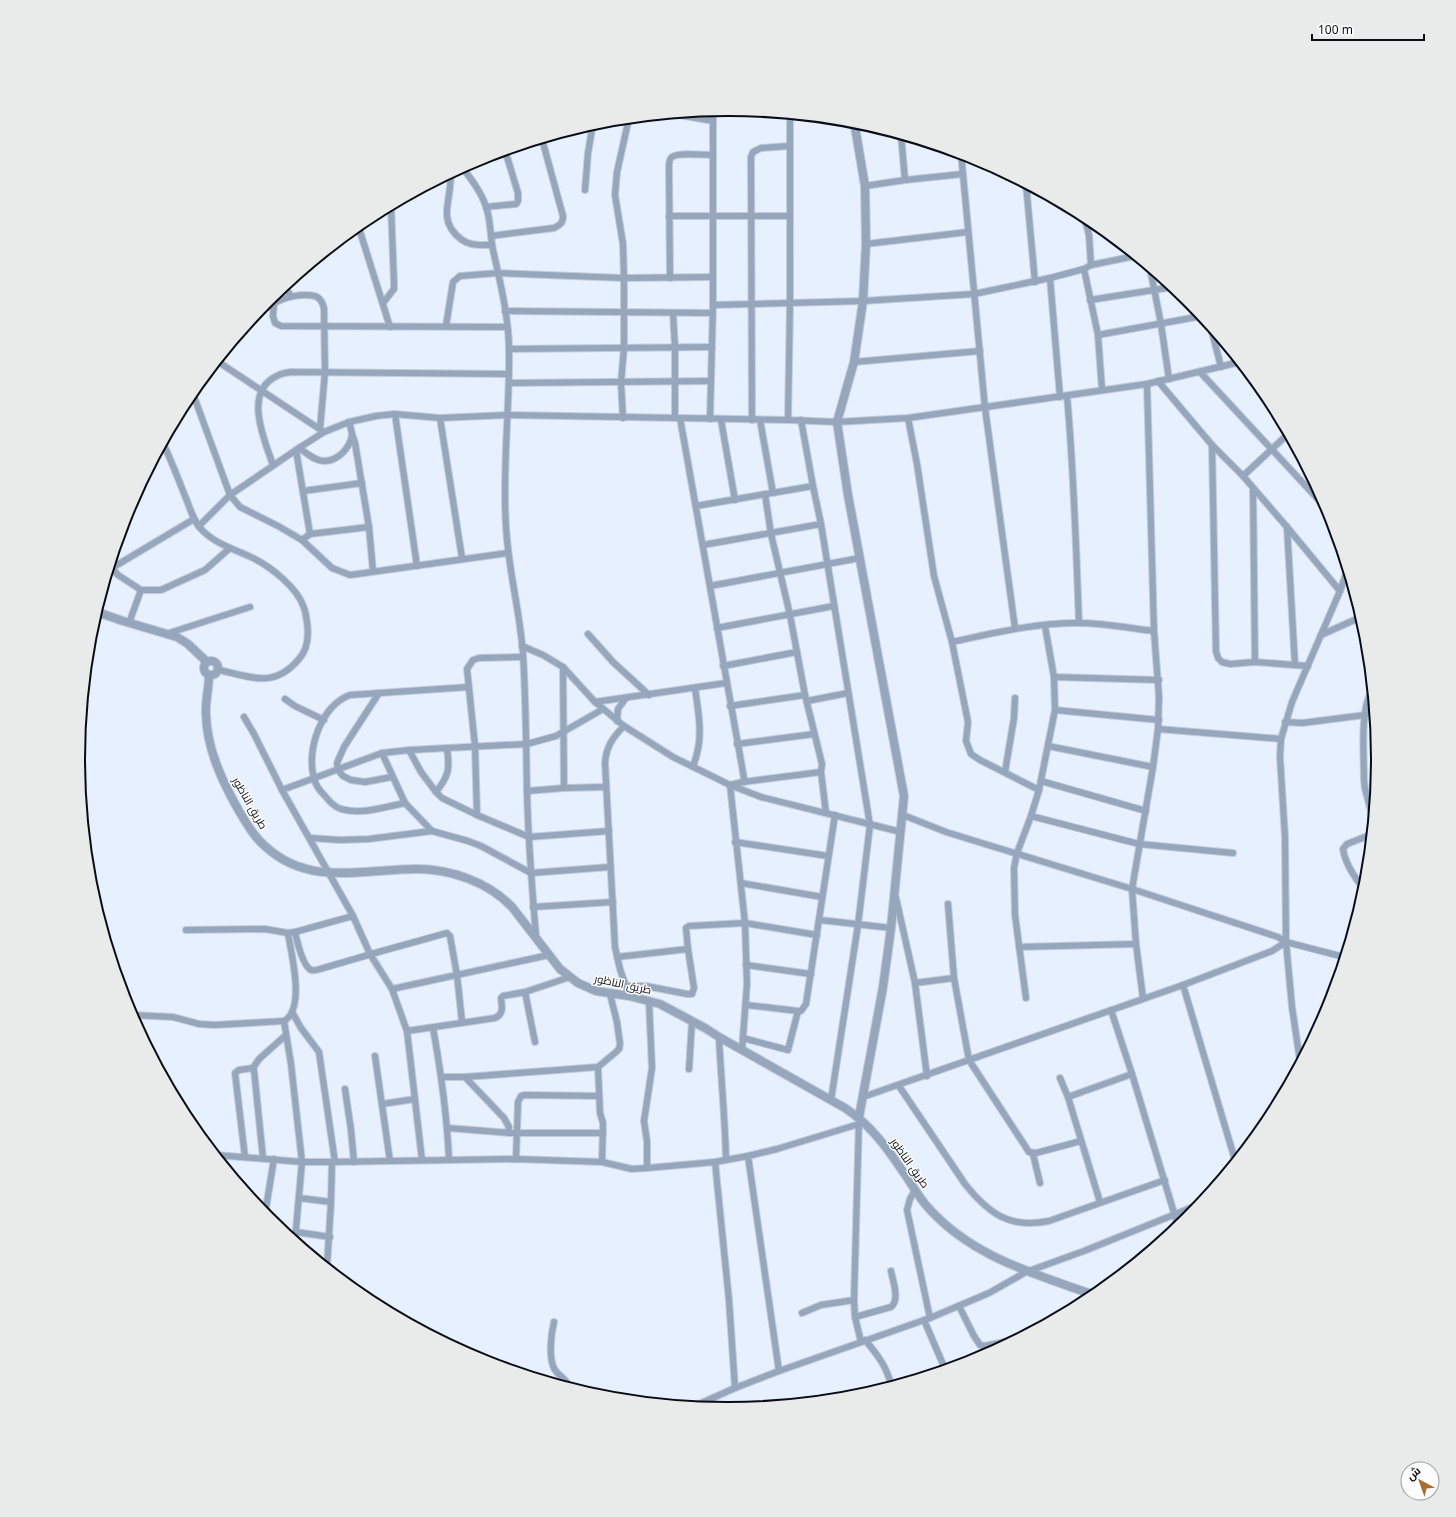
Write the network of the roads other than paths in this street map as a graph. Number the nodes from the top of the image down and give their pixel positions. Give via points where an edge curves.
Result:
1 (713, 116) edge
2 (690, 117) edge
3 (790, 119) edge
4 (713, 121) junction
5 (628, 124) edge
6 (855, 128) edge
7 (592, 130) edge
8 (901, 139) edge
9 (543, 143) edge
10 (789, 146) junction
11 (507, 155) edge
12 (713, 155) junction
13 (962, 160) edge
14 (465, 172) edge
15 (963, 174) junction
16 (451, 179) edge
17 (905, 180) junction
18 (865, 186) junction
19 (585, 190) dead end
20 (1027, 190) edge
21 (486, 207) junction
22 (391, 212) edge
23 (669, 216) junction
24 (714, 216) junction
25 (750, 216) junction
26 (789, 216) junction
27 (1086, 225) edge
28 (360, 232) edge
29 (968, 232) junction
30 (491, 236) junction
31 (866, 244) junction
32 (492, 245) junction
33 (1130, 257) edge
34 (1091, 265) junction
35 (1084, 269) junction
36 (498, 273) junction
37 (1151, 274) edge
38 (713, 277) junction
39 (624, 278) junction
40 (670, 278) junction
41 (1050, 278) junction
42 (1035, 282) junction
43 (1166, 288) edge
44 (1154, 290) junction
45 (287, 291) edge
46 (974, 294) junction
47 (291, 296) junction
48 (1090, 300) junction
49 (276, 301) edge
50 (864, 301) junction
51 (274, 303) edge
52 (382, 303) junction
53 (790, 303) junction
54 (713, 305) junction
55 (752, 305) junction
56 (505, 311) junction
57 (624, 312) junction
58 (673, 313) junction
59 (712, 313) junction
60 (1195, 317) edge
61 (1161, 324) junction
62 (324, 326) junction
63 (446, 326) junction
64 (390, 327) junction
65 (507, 328) junction
66 (1098, 335) junction
67 (1214, 338) edge
68 (675, 347) junction
69 (712, 347) junction
70 (624, 348) junction
71 (510, 349) junction
72 (980, 351) junction
73 (854, 362) junction
74 (1235, 363) edge
75 (221, 364) edge
76 (1221, 367) junction
77 (325, 372) junction
78 (1200, 372) junction
79 (508, 374) junction
80 (1169, 379) junction
81 (711, 381) junction
82 (1158, 381) junction
83 (676, 382) junction
84 (510, 383) junction
85 (621, 383) junction
86 (1147, 384) junction
87 (1102, 390) junction
88 (262, 392) junction
89 (1064, 396) junction
90 (195, 399) edge
91 (985, 408) junction
92 (395, 414) junction
93 (507, 415) junction
94 (440, 418) junction
95 (623, 418) junction
96 (678, 418) junction
97 (908, 418) junction
98 (710, 419) junction
99 (721, 420) junction
100 (752, 420) junction
101 (760, 420) junction
102 (788, 420) junction
103 (801, 420) junction
104 (349, 422) junction
105 (837, 422) junction
106 (322, 431) junction
107 (352, 434) junction
108 (1285, 437) edge
109 (1212, 445) junction
110 (165, 448) edge
111 (298, 449) junction
112 (1271, 449) junction
113 (273, 465) junction
114 (1243, 476) junction
115 (362, 483) junction
116 (812, 486) junction
117 (1252, 489) junction
118 (303, 492) junction
119 (773, 493) junction
120 (765, 494) junction
121 (230, 495) junction
122 (1315, 496) edge
123 (735, 500) junction
124 (696, 506) junction
125 (194, 519) junction
126 (821, 524) junction
127 (199, 526) junction
128 (369, 527) junction
129 (1287, 527) junction
130 (310, 534) junction
131 (771, 534) junction
132 (302, 540) junction
133 (703, 545) junction
134 (230, 548) junction
135 (508, 552) junction
136 (462, 558) junction
137 (860, 558) junction
138 (827, 563) junction
139 (115, 566) edge
140 (417, 566) junction
141 (114, 570) edge
142 (373, 571) junction
143 (780, 574) junction
144 (1345, 578) edge
145 (710, 586) junction
146 (141, 590) junction
147 (1340, 591) junction
148 (834, 606) junction
149 (250, 607) dead end
150 (102, 614) edge
151 (790, 615) junction
152 (1356, 619) edge
153 (129, 623) junction
154 (1079, 623) junction
155 (1045, 626) junction
156 (717, 628) junction
157 (1014, 628) junction
158 (1154, 631) junction
159 (166, 634) junction
160 (588, 634) dead end
161 (1322, 635) junction
162 (952, 642) junction
163 (522, 646) junction
164 (797, 652) junction
165 (523, 657) junction
166 (207, 662) junction
167 (1256, 662) junction
168 (1294, 665) junction
169 (723, 666) junction
170 (1308, 666) junction
171 (563, 668) junction
172 (219, 670) junction
173 (209, 675) junction
174 (1054, 677) junction
175 (1158, 680) junction
176 (726, 684) junction
177 (469, 687) junction
178 (695, 688) junction
179 (380, 693) junction
180 (848, 693) junction
181 (649, 695) junction
182 (626, 698) junction
183 (806, 698) junction
184 (1015, 698) dead end
185 (1368, 698) edge
186 (285, 699) dead end
187 (595, 702) junction
188 (730, 706) junction
189 (603, 709) junction
190 (1055, 710) junction
191 (1365, 715) junction
192 (244, 717) dead end
193 (324, 720) junction
194 (1158, 720) junction
195 (617, 721) junction
196 (1285, 722) junction
197 (624, 726) junction
198 (1158, 729) junction
199 (564, 730) junction
200 (814, 734) junction
201 (1281, 739) junction
202 (527, 744) junction
203 (738, 744) junction
204 (475, 746) junction
205 (1048, 746) junction
206 (447, 748) junction
207 (409, 750) junction
208 (382, 753) junction
209 (693, 766) junction
210 (1153, 767) junction
211 (338, 770) junction
212 (821, 772) junction
213 (1004, 772) junction
214 (392, 777) junction
215 (314, 778) junction
216 (1041, 781) junction
217 (743, 782) junction
218 (730, 785) junction
219 (606, 787) junction
220 (564, 788) junction
221 (282, 790) junction
222 (1039, 790) junction
223 (527, 791) junction
224 (436, 792) junction
225 (405, 803) junction
226 (1369, 806) edge
227 (1146, 811) junction
228 (826, 813) junction
229 (477, 815) junction
230 (835, 815) junction
231 (903, 816) junction
232 (1031, 816) junction
233 (870, 824) junction
234 (432, 831) junction
235 (609, 831) junction
236 (901, 832) junction
237 (1366, 837) edge
238 (310, 838) junction
239 (529, 838) junction
240 (735, 842) junction
241 (1139, 844) junction
242 (1017, 853) junction
243 (1233, 853) dead end
244 (828, 856) junction
245 (610, 867) junction
246 (531, 872) junction
247 (330, 874) junction
248 (741, 883) junction
249 (1359, 883) edge
250 (1132, 889) junction
251 (894, 892) junction
252 (822, 897) junction
253 (613, 902) junction
254 (948, 904) dead end
255 (534, 907) junction
256 (353, 916) junction
257 (820, 920) junction
258 (745, 923) junction
259 (858, 925) junction
260 (891, 928) junction
261 (186, 930) dead end
262 (291, 932) junction
263 (817, 935) junction
264 (536, 936) junction
265 (1286, 942) junction
266 (1136, 944) junction
267 (1019, 947) junction
268 (688, 949) junction
269 (370, 954) junction
270 (549, 955) junction
271 (1340, 956) edge
272 (617, 957) junction
273 (746, 965) junction
274 (811, 974) junction
275 (457, 975) junction
276 (570, 977) junction
277 (954, 978) junction
278 (915, 983) junction
279 (1182, 985) junction
280 (626, 986) junction
281 (392, 989) junction
282 (525, 992) junction
283 (610, 994) junction
284 (629, 996) junction
285 (1026, 998) dead end
286 (1143, 998) junction
287 (649, 1000) junction
288 (746, 1005) junction
289 (1111, 1010) junction
290 (292, 1012) junction
291 (798, 1012) junction
292 (139, 1015) edge
293 (284, 1021) junction
294 (462, 1022) junction
295 (692, 1022) junction
296 (433, 1028) junction
297 (407, 1030) junction
298 (286, 1035) junction
299 (719, 1037) junction
300 (743, 1038) junction
301 (535, 1042) dead end
302 (742, 1050) junction
303 (1299, 1054) edge
304 (375, 1056) dead end
305 (968, 1060) junction
306 (598, 1067) junction
307 (253, 1068) junction
308 (689, 1069) dead end
309 (1132, 1074) junction
310 (927, 1076) junction
311 (442, 1077) junction
312 (465, 1077) junction
313 (1060, 1078) dead end
314 (899, 1086) junction
315 (345, 1089) dead end
316 (599, 1096) junction
317 (863, 1097) junction
318 (1068, 1097) junction
319 (415, 1099) junction
320 (830, 1100) junction
321 (382, 1104) junction
322 (859, 1120) junction
323 (448, 1128) junction
324 (508, 1132) junction
325 (516, 1133) junction
326 (603, 1133) junction
327 (1081, 1141) junction
328 (1032, 1154) junction
329 (223, 1155) edge
330 (1234, 1155) edge
331 (748, 1156) junction
332 (245, 1157) junction
333 (263, 1158) junction
334 (274, 1159) junction
335 (516, 1159) junction
336 (726, 1159) junction
337 (422, 1160) junction
338 (449, 1160) junction
339 (390, 1161) junction
340 (302, 1162) junction
341 (333, 1162) junction
342 (354, 1162) junction
343 (602, 1162) junction
344 (715, 1162) junction
345 (647, 1168) junction
346 (1165, 1180) junction
347 (1040, 1183) dead end
348 (915, 1190) junction
349 (299, 1198) junction
350 (331, 1202) junction
351 (1100, 1202) junction
352 (266, 1206) edge
353 (1185, 1211) edge
354 (1175, 1215) junction
355 (1176, 1219) edge
356 (296, 1232) joint
357 (330, 1237) junction
358 (328, 1262) edge
359 (891, 1271) dead end
360 (1026, 1272) junction
361 (1085, 1293) edge
362 (854, 1300) junction
363 (959, 1306) junction
364 (802, 1313) dead end
365 (855, 1316) junction
366 (927, 1319) junction
367 (554, 1322) dead end
368 (863, 1341) junction
369 (992, 1344) edge
370 (943, 1364) edge
371 (779, 1371) junction
372 (567, 1381) edge
373 (890, 1381) edge
374 (735, 1388) junction
375 (708, 1401) edge

1 - 4 street
2 - 4 street
3 - 10 street
4 - 12 street
5 - 39 street via 614,195 623,244
6 - 18 street
7 - 19 street
8 - 17 street
9 - 30 street via 563,221 554,228
10 - 25 street via 762,148 753,152
10 - 26 street
11 - 21 street via 518,201 516,204
12 - 23 street via 680,154 671,157
12 - 24 street
13 - 15 street
14 - 21 street
15 - 17 street
15 - 29 street
16 - 32 street via 448,224 464,241
17 - 18 street
18 - 31 street
20 - 42 street
21 - 30 street
22 - 52 street via 394,289
23 - 24 street
23 - 40 street
24 - 25 street
24 - 38 street
25 - 26 street
25 - 55 street
26 - 53 street
27 - 34 street
28 - 52 street
29 - 31 street
29 - 46 street
30 - 32 street
31 - 50 street
32 - 36 street
33 - 34 street
34 - 35 street
35 - 41 street
35 - 48 street
36 - 39 street
36 - 56 street
36 - 63 street via 460,276 454,280
37 - 44 street
38 - 40 street
38 - 54 street
39 - 40 street
39 - 57 street
41 - 42 street
41 - 89 street
42 - 46 street
43 - 44 street
44 - 48 street
44 - 61 street
45 - 47 street
46 - 50 street
46 - 72 street
47 - 49 street
47 - 62 street via 319,297 324,308
48 - 66 street
50 - 53 street
50 - 73 street
51 - 62 street via 273,316 278,325
52 - 64 street
53 - 55 street
53 - 102 street
54 - 55 street
54 - 59 street
55 - 100 street
56 - 57 street
56 - 65 street
57 - 58 street
57 - 70 street
58 - 59 street
58 - 68 street
59 - 69 street
60 - 61 street
61 - 66 street
61 - 80 street
62 - 64 street
62 - 77 street
63 - 64 street
63 - 65 street
65 - 71 street
66 - 87 street
67 - 76 street
68 - 69 street
68 - 70 street
68 - 83 street
69 - 81 street
70 - 71 street
70 - 85 street
71 - 79 street
72 - 73 street
72 - 91 street
73 - 105 street
74 - 76 street
75 - 88 street
76 - 78 street
77 - 79 street
77 - 88 street via 291,372 278,375 268,382
77 - 106 street
78 - 80 street
78 - 112 street
79 - 84 street
80 - 82 street
81 - 83 street
81 - 98 street
82 - 86 street
82 - 109 street
83 - 85 street
83 - 96 street
84 - 85 street
84 - 93 street
85 - 95 street
86 - 87 street
86 - 158 street
87 - 89 street
88 - 106 street
88 - 113 street via 257,410
89 - 91 street
89 - 154 street via 1074,489
90 - 121 street
91 - 97 street
91 - 157 street
92 - 94 street
92 - 104 street
92 - 140 street
93 - 94 street
93 - 95 street
93 - 135 street via 504,489
94 - 136 street
95 - 96 street
96 - 98 street
96 - 124 street
97 - 105 street
97 - 162 street via 934,576
98 - 99 street
99 - 100 street
99 - 123 street
100 - 101 street
101 - 102 street
101 - 119 street
102 - 103 street
103 - 105 street
103 - 116 street
104 - 106 street
104 - 107 street
105 - 137 street
106 - 111 street
107 - 111 street via 348,446 333,460 313,458
107 - 115 street
108 - 112 street
109 - 114 street
109 - 167 street via 1216,651 1222,662
110 - 125 street
111 - 113 street
111 - 118 street
112 - 114 street
112 - 122 street
113 - 121 street
114 - 117 street
115 - 118 street
115 - 128 street
116 - 119 street
116 - 126 street
117 - 129 street
117 - 167 street
118 - 130 street
119 - 120 street
120 - 123 street
120 - 131 street
121 - 127 street
121 - 132 street via 240,507
123 - 124 street
124 - 133 street
125 - 127 street
125 - 139 street
126 - 131 street
126 - 138 street
127 - 134 street
128 - 130 street
128 - 142 street
129 - 147 street
129 - 168 street
130 - 132 street
131 - 133 street
131 - 143 street
132 - 142 street via 332,568 344,574 350,576
133 - 145 street
134 - 146 street via 205,570 161,590
134 - 172 street via 254,559 288,584 297,594 304,608 308,630 307,645 292,668 272,678 250,678
135 - 136 street
135 - 163 street
136 - 140 street
137 - 138 street
137 - 231 street via 904,796
138 - 143 street
138 - 148 street
140 - 142 street
141 - 146 street
143 - 145 street
143 - 151 street
144 - 147 street
145 - 156 street
146 - 153 street
147 - 161 street
148 - 151 street
148 - 180 street
149 - 159 street
150 - 153 street
151 - 156 street
151 - 164 street
152 - 161 street
153 - 159 street
154 - 155 street
154 - 158 street
155 - 157 street
155 - 174 street
156 - 169 street
157 - 162 street
158 - 175 street
159 - 166 street via 182,640
160 - 181 street
161 - 170 street
162 - 213 street via 968,722 966,741 971,754
163 - 165 street
163 - 171 street
164 - 169 street
164 - 183 street
165 - 177 street via 473,660 467,669
165 - 202 street
166 - 172 street via 216,662
166 - 173 street via 204,670
167 - 168 street
168 - 170 street
169 - 176 street
170 - 196 street
171 - 187 street
171 - 199 street
172 - 173 street via 215,675
173 - 247 street, طريق الناظور via 205,713 207,734 218,770 246,822 260,842 285,861
174 - 175 street
174 - 190 street
175 - 194 street
176 - 178 street
176 - 188 street
177 - 179 street
177 - 204 street
178 - 181 street
178 - 209 street via 701,734
179 - 193 street via 341,698
179 - 211 street via 344,747 337,763
180 - 183 street
180 - 233 street
181 - 182 street
182 - 187 street
182 - 195 street via 618,709
183 - 188 street
183 - 200 street
184 - 213 street
185 - 191 street
186 - 193 street
187 - 189 street
188 - 203 street
189 - 195 street
189 - 199 street
190 - 194 street
190 - 205 street
191 - 196 street via 1302,723
191 - 226 street via 1364,780
192 - 221 street
193 - 215 street via 311,750
194 - 198 street
195 - 197 street
196 - 201 street
197 - 209 street via 673,757
197 - 219 street via 610,741 606,755
198 - 201 street
198 - 210 street
199 - 202 street via 550,738
199 - 220 street
200 - 203 street
200 - 212 street via 822,764
201 - 265 street
202 - 204 street
202 - 223 street
203 - 217 street
204 - 206 street
204 - 229 street
205 - 210 street
205 - 216 street
206 - 207 street
206 - 224 street via 449,770 445,782
207 - 208 street
207 - 224 street
208 - 211 street
208 - 214 street
209 - 218 street
210 - 227 street
211 - 214 street via 351,780 365,782
211 - 215 street
212 - 217 street
212 - 228 street
213 - 222 street
214 - 225 street
215 - 221 street
215 - 225 street via 327,799 340,809 361,812
216 - 222 street
216 - 227 street
217 - 218 street
218 - 228 street via 762,797
218 - 240 street
219 - 220 street
219 - 235 street
220 - 223 street
221 - 238 street
222 - 232 street
223 - 239 street
224 - 229 street via 442,798
225 - 234 street
227 - 241 street
228 - 230 street
229 - 239 street
230 - 233 street
230 - 244 street
231 - 236 street
231 - 242 street
232 - 241 street
232 - 242 street
233 - 236 street
233 - 259 street
234 - 238 street via 369,839
234 - 246 street via 481,846
235 - 239 street
235 - 245 street
236 - 251 street
237 - 249 street via 1347,844 1343,849 1345,860
238 - 247 street
239 - 246 street
240 - 244 street
240 - 248 street
241 - 243 street
241 - 250 street
242 - 250 street
242 - 267 street via 1014,892
244 - 252 street
245 - 246 street
245 - 253 street
246 - 255 street
247 - 256 street
247 - 264 street, طريق الناظور via 416,869 449,872 481,884 504,898
248 - 252 street
248 - 258 street
250 - 265 street via 1278,937
250 - 266 street
251 - 260 street
251 - 278 street
252 - 257 street
253 - 255 street
253 - 272 street
254 - 277 street
255 - 264 street
256 - 262 street
256 - 269 street
257 - 259 street
257 - 263 street
258 - 263 street
258 - 268 street via 689,926 686,928
258 - 273 street
259 - 260 street
259 - 320 street
260 - 317 street
261 - 262 street via 265,929
262 - 269 street via 306,966 313,971
262 - 290 street via 296,987
263 - 274 street
264 - 270 street, طريق الناظور
265 - 271 street
265 - 279 street via 1272,951
265 - 303 street
266 - 267 street
266 - 286 street
267 - 285 street
268 - 272 street
268 - 280 street via 694,988 692,994 646,986
269 - 275 street via 445,932 450,936
269 - 281 street
270 - 275 street
270 - 276 street, طريق الناظور
272 - 280 street
273 - 274 street
273 - 288 street
274 - 291 street via 806,1004
275 - 281 street
275 - 294 street
276 - 282 street
276 - 283 street, طريق الناظور via 585,987
277 - 278 street
277 - 305 street
278 - 310 street
279 - 286 street
279 - 330 street
280 - 284 street
281 - 297 street
282 - 294 street via 503,996 503,1010 495,1018
282 - 301 street
283 - 284 street, طريق الناظور
283 - 306 street via 620,1044 619,1049
284 - 287 street, طريق الناظور
286 - 289 street
287 - 295 street, طريق الناظور
287 - 345 street via 652,1068 644,1117
288 - 291 street
288 - 300 street
289 - 305 street
289 - 309 street
290 - 293 street
290 - 341 street via 319,1052
291 - 300 street via 788,1050
292 - 293 street via 173,1017 199,1024 215,1025
293 - 298 street
294 - 296 street
295 - 299 street, طريق الناظور
295 - 308 street
296 - 297 street
296 - 311 street
297 - 319 street
298 - 307 street
298 - 340 street
299 - 302 street, طريق الناظور
299 - 336 street
300 - 302 street
302 - 320 street, طريق الناظور
304 - 321 street
305 - 310 street
305 - 328 street
306 - 312 street
306 - 316 street
307 - 332 street via 235,1073
307 - 333 street
309 - 318 street
309 - 346 street
310 - 314 street
311 - 312 street
311 - 323 street
312 - 324 street via 504,1118 509,1126
313 - 318 street
314 - 317 street
314 - 351 street via 965,1184 976,1198 997,1214 1008,1220 1035,1224
315 - 342 street
316 - 325 street via 523,1095 518,1100
316 - 326 street
317 - 322 street
318 - 327 street
319 - 321 street
319 - 337 street
320 - 322 street, طريق الناظور
321 - 339 street
322 - 331 street via 777,1149
322 - 348 street, طريق الناظور via 874,1132
322 - 362 street
323 - 324 street
323 - 338 street
324 - 325 street
325 - 326 street
325 - 335 street
326 - 343 street
327 - 328 street
327 - 351 street
328 - 347 street
329 - 332 street
331 - 336 street
331 - 371 street
332 - 333 street
333 - 334 street
334 - 340 street
334 - 352 street
335 - 338 street
335 - 343 street
336 - 344 street
337 - 338 street
337 - 339 street
339 - 342 street
340 - 341 street
340 - 349 street
341 - 342 street
341 - 350 street
343 - 345 street via 632,1169
344 - 345 street
344 - 374 street
346 - 351 street
346 - 354 street
348 - 360 street, طريق الناظور via 940,1220 968,1242 979,1250
348 - 366 street via 907,1210
349 - 350 street
349 - 356 street
350 - 357 street
353 - 354 street
354 - 355 street
354 - 360 street
356 - 357 street
357 - 358 street
359 - 365 street via 896,1298 894,1304
360 - 361 street, طريق الناظور
360 - 363 street
362 - 364 street via 821,1305
362 - 365 street
363 - 366 street
363 - 369 street via 980,1345
365 - 368 street
366 - 368 street
366 - 370 street
367 - 372 street via 551,1341 552,1363 555,1370
368 - 371 street
368 - 373 street via 878,1356
371 - 374 street
374 - 375 street

